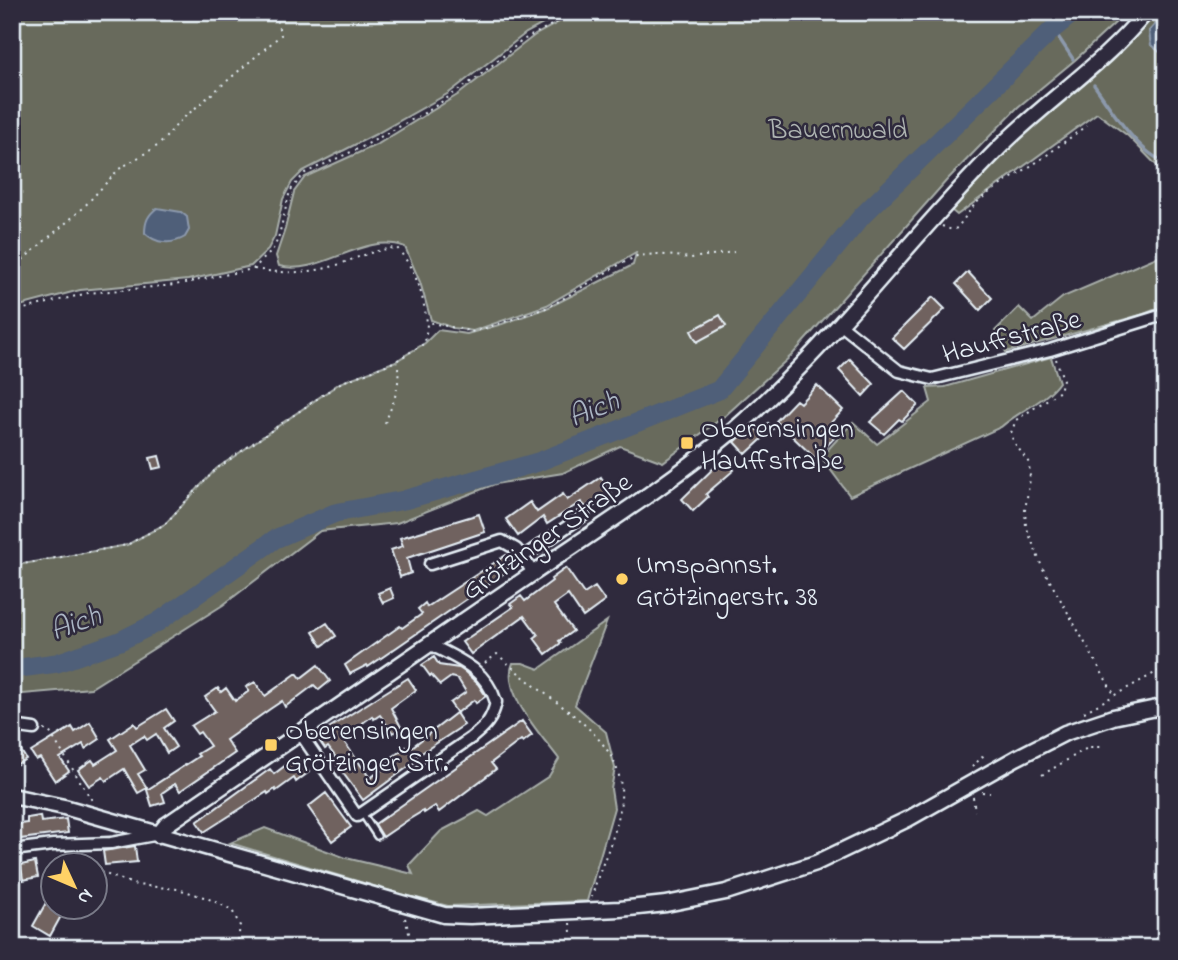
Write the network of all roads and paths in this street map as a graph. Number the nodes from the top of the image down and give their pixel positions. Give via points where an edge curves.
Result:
1 (274, 12) edge
2 (576, 12) edge
3 (1146, 12) edge
4 (1087, 125) dead end
5 (928, 225) junction
6 (734, 253) dead end
7 (12, 269) edge
8 (253, 269) junction
9 (12, 312) edge
10 (1166, 314) edge
11 (427, 322) junction
12 (839, 324) junction
13 (1053, 349) junction
14 (396, 361) junction
15 (385, 423) dead end
16 (584, 515) dead end
17 (523, 557) junction
18 (430, 564) dead end
19 (12, 566) edge
20 (533, 573) junction
21 (429, 645) junction
22 (1166, 667) edge
23 (476, 669) junction
24 (1115, 696) junction
25 (1166, 706) edge
26 (1080, 715) dead end
27 (12, 726) edge
28 (34, 729) joint
29 (300, 733) junction
30 (1101, 747) dead end
31 (1042, 775) dead end
32 (974, 790) dead end
33 (12, 796) edge
34 (975, 811) dead end
35 (362, 813) junction
36 (97, 816) junction
37 (158, 835) junction
38 (377, 835) dead end
39 (53, 845) junction
40 (12, 850) edge
41 (59, 852) edge
42 (108, 875) edge
43 (401, 903) junction
44 (588, 911) junction
45 (31, 945) dead end
46 (35, 948) edge
47 (237, 948) edge
48 (413, 948) edge

1 - 7 path via 281,35 180,121 159,145 119,169 82,209
2 - 8 path via 523,40 428,111 305,173 290,191 272,251
3 - 5 main road, Grötzinger Straße via 1121,42 1000,147
4 - 5 path via 987,194 957,228
5 - 12 main road, Grötzinger Straße
6 - 11 path via 691,258 637,256 548,307 474,332
8 - 9 path via 175,285 88,293
8 - 11 path via 304,272 380,248 397,248 421,288
10 - 13 street, Hauffstraße
11 - 14 path via 425,343
12 - 13 street, Hauffstraße via 899,371 932,379
12 - 20 main road, Grötzinger Straße via 783,385 713,446
13 - 24 path via 1062,386 1055,396 1016,420 1011,433 1029,463 1026,526 1042,567
14 - 15 path via 400,375
14 - 19 path via 341,383 216,469 164,524 127,545
16 - 17 street
17 - 18 street via 502,541
17 - 20 street
20 - 21 main road, Grötzinger Straße
21 - 23 street
21 - 29 main road, Grötzinger Straße
22 - 24 path
23 - 35 street via 496,702 485,727
23 - 44 path via 497,654 588,726 609,754 621,780 621,802
24 - 26 path
25 - 44 main road via 1066,733 863,842 774,878 666,904
27 - 28 street
28 - 36 path via 49,731
29 - 35 street via 357,816
29 - 37 main road, Grötzinger Straße
30 - 31 path via 1089,747
32 - 34 path
33 - 36 main road
35 - 38 lane
36 - 37 main road
37 - 39 street via 111,843
37 - 43 main road
39 - 40 street
39 - 41 path
42 - 47 path via 136,884 178,889 232,910 240,926
43 - 44 main road via 444,915
43 - 48 path
45 - 46 path

